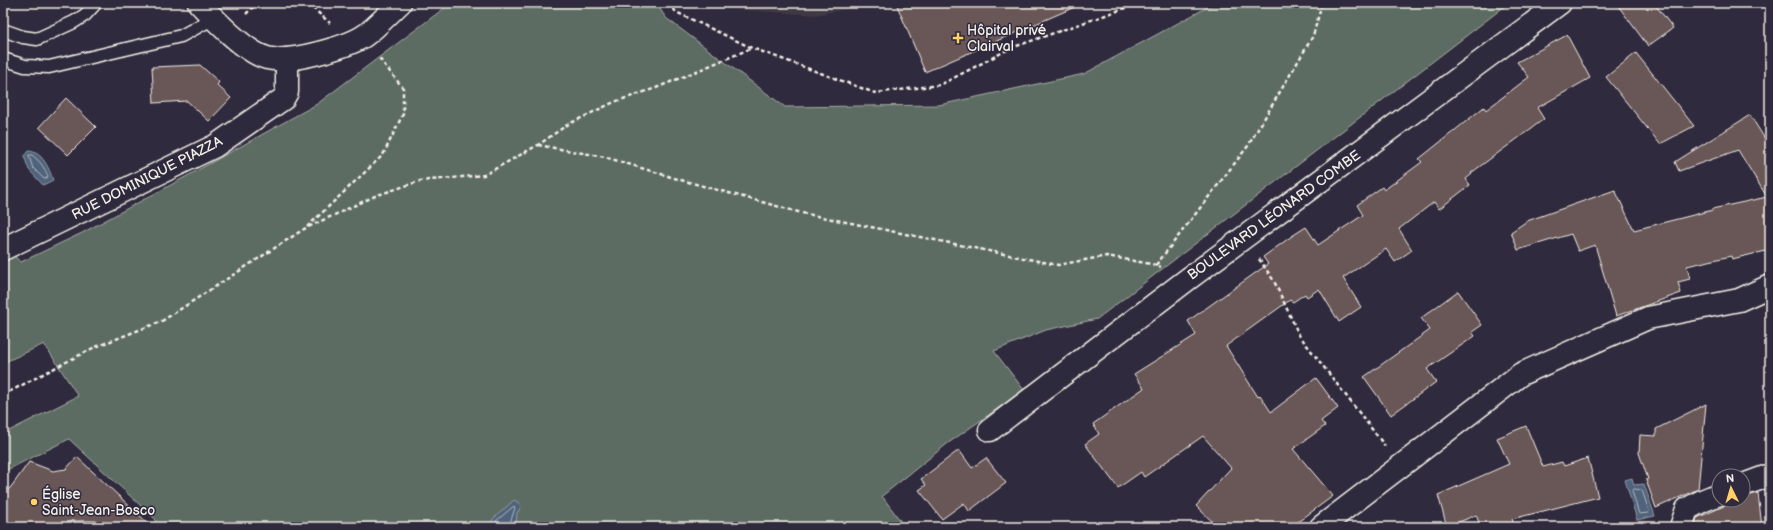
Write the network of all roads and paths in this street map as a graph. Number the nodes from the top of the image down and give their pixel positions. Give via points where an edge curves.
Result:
1 (96, 3) edge
2 (199, 3) edge
3 (257, 3) edge
4 (400, 3) edge
5 (669, 3) edge
6 (1140, 3) edge
7 (1322, 3) edge
8 (1560, 3) edge
9 (248, 12) dead end
10 (214, 18) junction
11 (3, 30) edge
12 (752, 48) junction
13 (3, 59) edge
14 (379, 59) dead end
15 (287, 60) junction
16 (538, 145) junction
17 (304, 229) junction
18 (1244, 238) junction
19 (3, 249) edge
20 (1156, 264) junction
21 (1188, 279) junction
22 (1770, 286) edge
23 (3, 395) edge
24 (990, 430) dead end
25 (1400, 466) junction
26 (1770, 475) edge
27 (1751, 482) edge
28 (1711, 497) edge
29 (1321, 527) edge
30 (1681, 527) edge

1 - 11 lane via 74,22 36,39
2 - 10 street
3 - 9 path
4 - 15 street via 364,36 318,54
5 - 12 path via 676,12
6 - 12 path via 1012,48 940,85 875,93
7 - 20 path via 1313,36 1248,146
8 - 18 street, BOULEVARD LÉONARD COMBE
10 - 13 lane via 181,36 49,66 25,66
10 - 15 street via 248,48 267,58
12 - 16 path via 656,88 614,102 567,125
14 - 17 path via 403,88 403,114 383,155
15 - 19 street, RUE DOMINIQUE PIAZZA via 287,92 283,99 215,146
16 - 17 path via 484,175 420,181 375,196
16 - 20 path via 605,157 802,213 1058,265 1107,256
17 - 23 path via 162,321 93,348
18 - 21 street, BOULEVARD LÉONARD COMBE
18 - 25 path via 1274,281 1299,335
20 - 21 path
21 - 24 street, BOULEVARD LÉONARD COMBE
22 - 25 street via 1739,300 1648,318 1521,374
25 - 29 street
26 - 27 street
28 - 30 street via 1687,509

